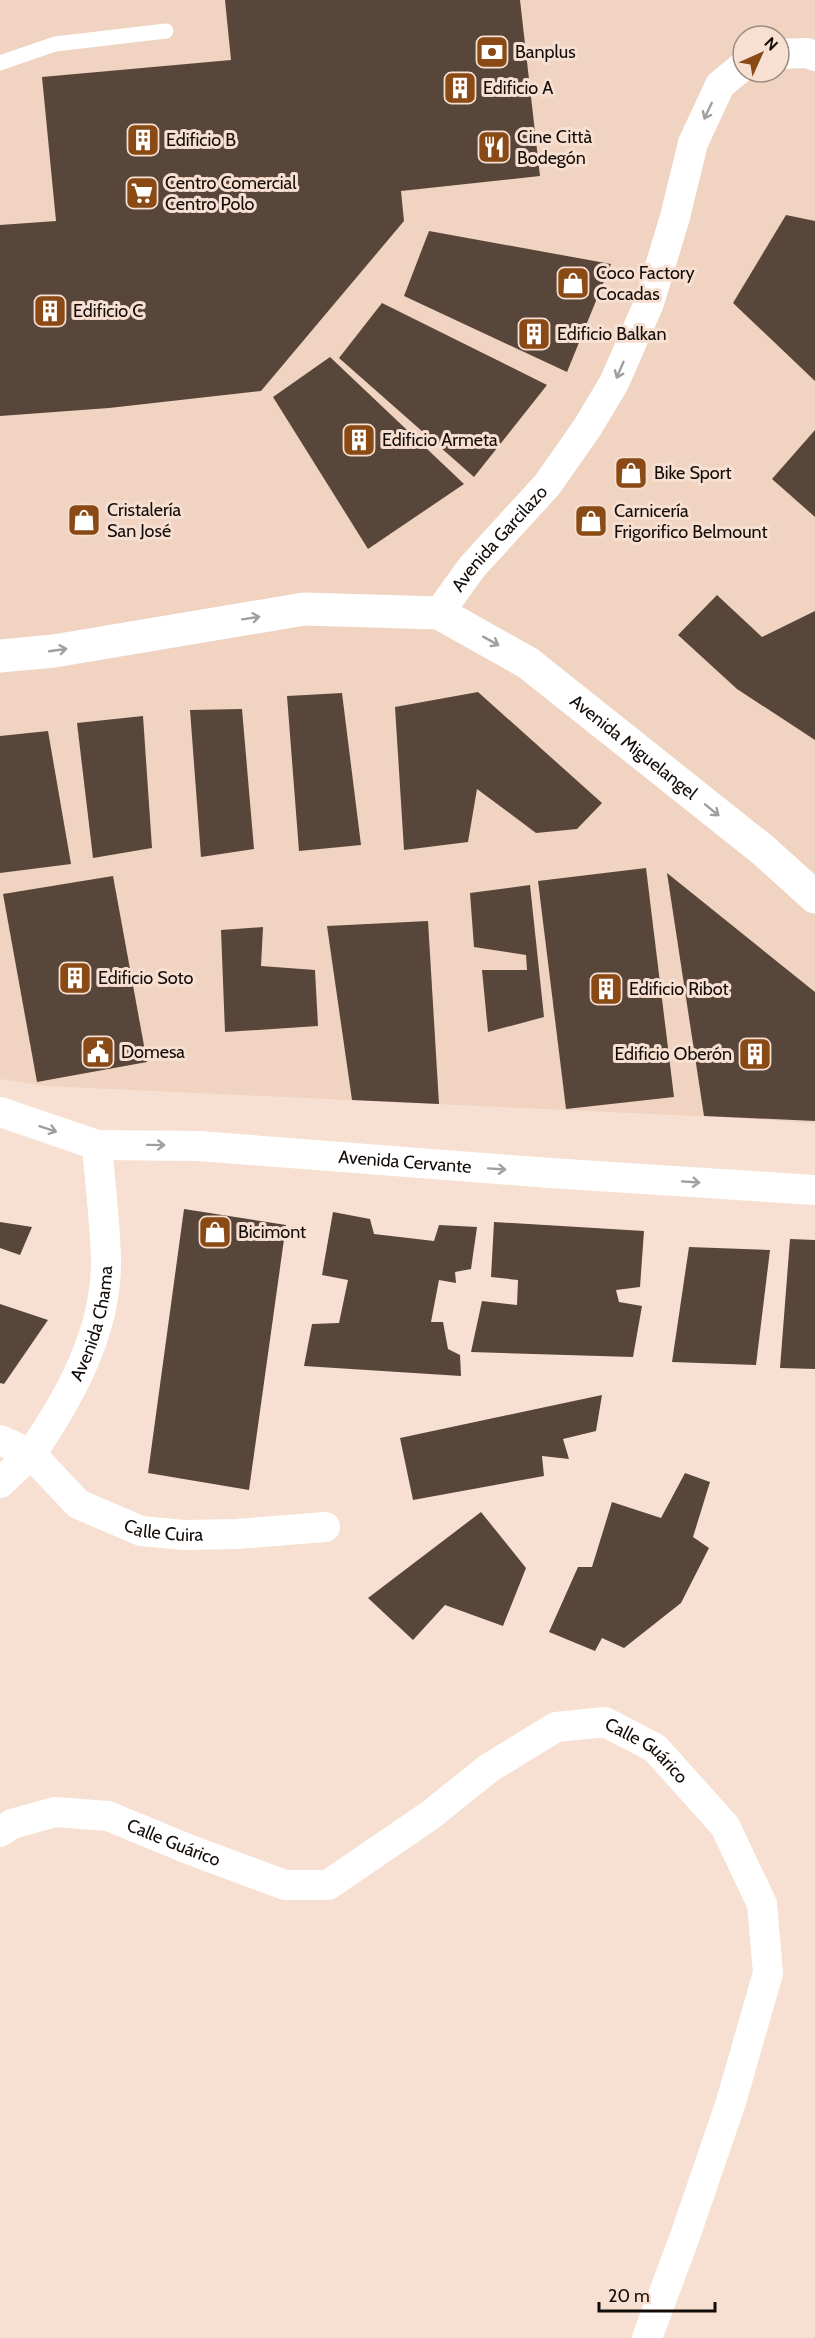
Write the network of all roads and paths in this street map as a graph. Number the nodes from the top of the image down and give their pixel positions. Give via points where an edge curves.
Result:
1 (166, 31) dead end
2 (791, 54) edge
3 (815, 56) edge
4 (0, 63) edge
5 (731, 76) edge
6 (439, 613) junction
7 (0, 656) edge
8 (815, 897) edge
9 (0, 1112) edge
10 (97, 1145) junction
11 (815, 1190) edge
12 (0, 1440) edge
13 (31, 1454) junction
14 (0, 1483) edge
15 (325, 1527) dead end
16 (0, 1832) edge
17 (647, 2338) edge

1 - 4 lane via 55,44
2 - 3 street
5 -> 6 street, Avenida Garcilazo via 720,85 693,143 649,303 614,383 547,485 472,567
7 -> 6 street via 54,651 304,609
6 -> 8 street, Avenida Miguelangel via 528,663 763,850
9 -> 10 street, Avenida Cervante
10 -> 11 street, Avenida Cervante via 199,1146
10 - 13 street, Avenida Chama via 106,1261 99,1319 81,1370
12 - 13 street
13 - 14 street
13 - 15 street, Calle Cuira via 78,1504 141,1531 237,1534
16 - 17 street, Calle Guárico via 12,1824 55,1812 108,1816 285,1885 328,1885 429,1816 489,1768 556,1727 605,1722 655,1748 726,1826 762,1904 768,1973 731,2102

